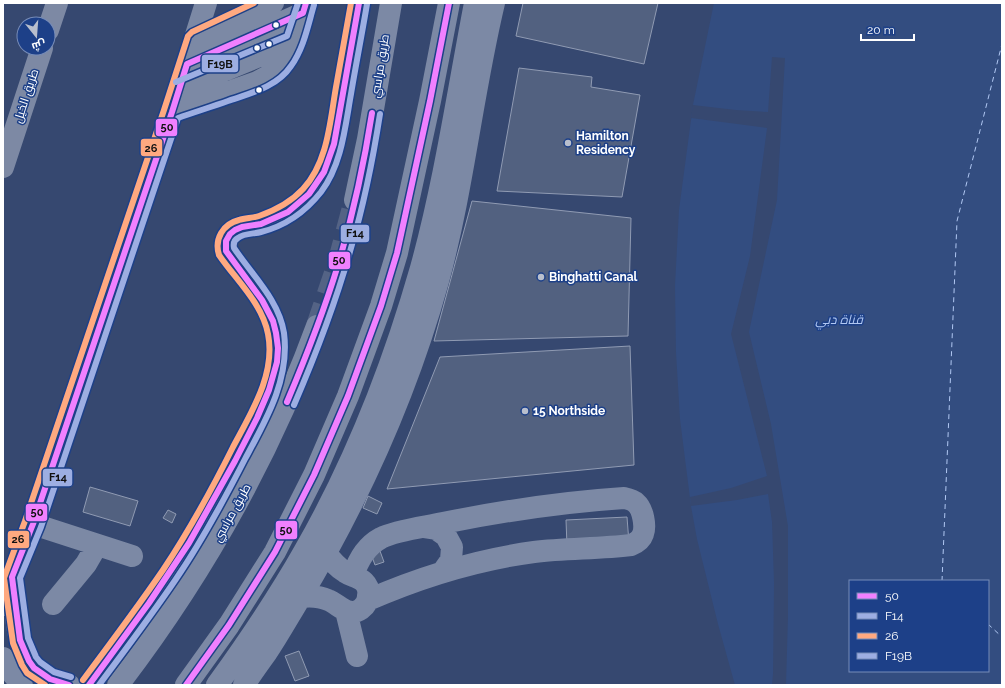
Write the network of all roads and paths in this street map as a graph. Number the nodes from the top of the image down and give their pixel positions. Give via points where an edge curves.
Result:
1 (57, 3) edge
2 (206, 3) edge
3 (273, 3) edge
4 (359, 3) edge
5 (391, 3) edge
6 (449, 3) edge
7 (475, 3) edge
8 (494, 3) edge
9 (304, 8) edge
10 (53, 16) edge
11 (195, 39) junction
12 (293, 42) junction
13 (39, 56) edge
14 (187, 64) junction
15 (179, 89) junction
16 (172, 112) junction
17 (451, 135) junction
18 (464, 166) junction
19 (3, 167) edge
20 (448, 198) junction
21 (355, 200) tunnel mouth
22 (317, 326) tunnel mouth
23 (33, 524) junction
24 (424, 527) junction
25 (97, 545) junction
26 (326, 553) junction
27 (132, 556) dead end
28 (444, 570) junction
29 (353, 576) junction
30 (12, 577) junction
31 (301, 597) junction
32 (368, 600) junction
33 (53, 604) dead end
34 (3, 605) edge
35 (346, 611) junction
36 (259, 645) junction
37 (357, 656) dead end
38 (3, 658) edge
39 (22, 685) edge
40 (69, 685) edge
41 (89, 685) edge
42 (118, 685) edge
43 (186, 685) edge
44 (217, 685) edge
45 (244, 685) edge

1 - 10 highway
2 - 11 street
3 - 11 street
4 - 41 street via 334,144 323,176 306,198 288,212 257,226 233,231 227,236 225,244 226,251 267,307 273,320 278,347 270,388 191,541
5 - 21 street, طريق مراسي
6 - 43 street via 397,253 381,306 348,396 314,475 274,552 229,625
7 - 17 street
8 - 18 street
9 - 12 street
9 - 14 street
11 - 14 street
12 - 15 street
12 - 16 street via 288,56 270,75
13 - 19 highway, طريق الخيل
14 - 15 street
15 - 16 street
16 - 23 street
17 - 18 street
17 - 20 street
18 - 20 street
20 - 26 street via 436,288 426,322 400,394 365,478
20 - 36 street via 421,267 405,320 367,424
22 - 42 street, طريق مراسي via 274,431 229,519 185,592
23 - 25 street
23 - 30 street
24 - 28 street via 436,529 446,536 452,547 451,560
24 - 28 street via 520,509 624,498 636,503 642,514 643,534 631,545 535,552 474,562
24 - 29 street via 381,538 360,558
25 - 27 street
25 - 33 street via 86,564
26 - 29 street via 338,567
26 - 31 street
28 - 32 street
29 - 32 street via 368,587
30 - 34 street
30 - 40 street via 18,629 29,661 50,679
31 - 35 street via 320,597
31 - 36 street
32 - 35 street via 357,611
35 - 37 street
36 - 44 street
36 - 45 street
38 - 39 street

